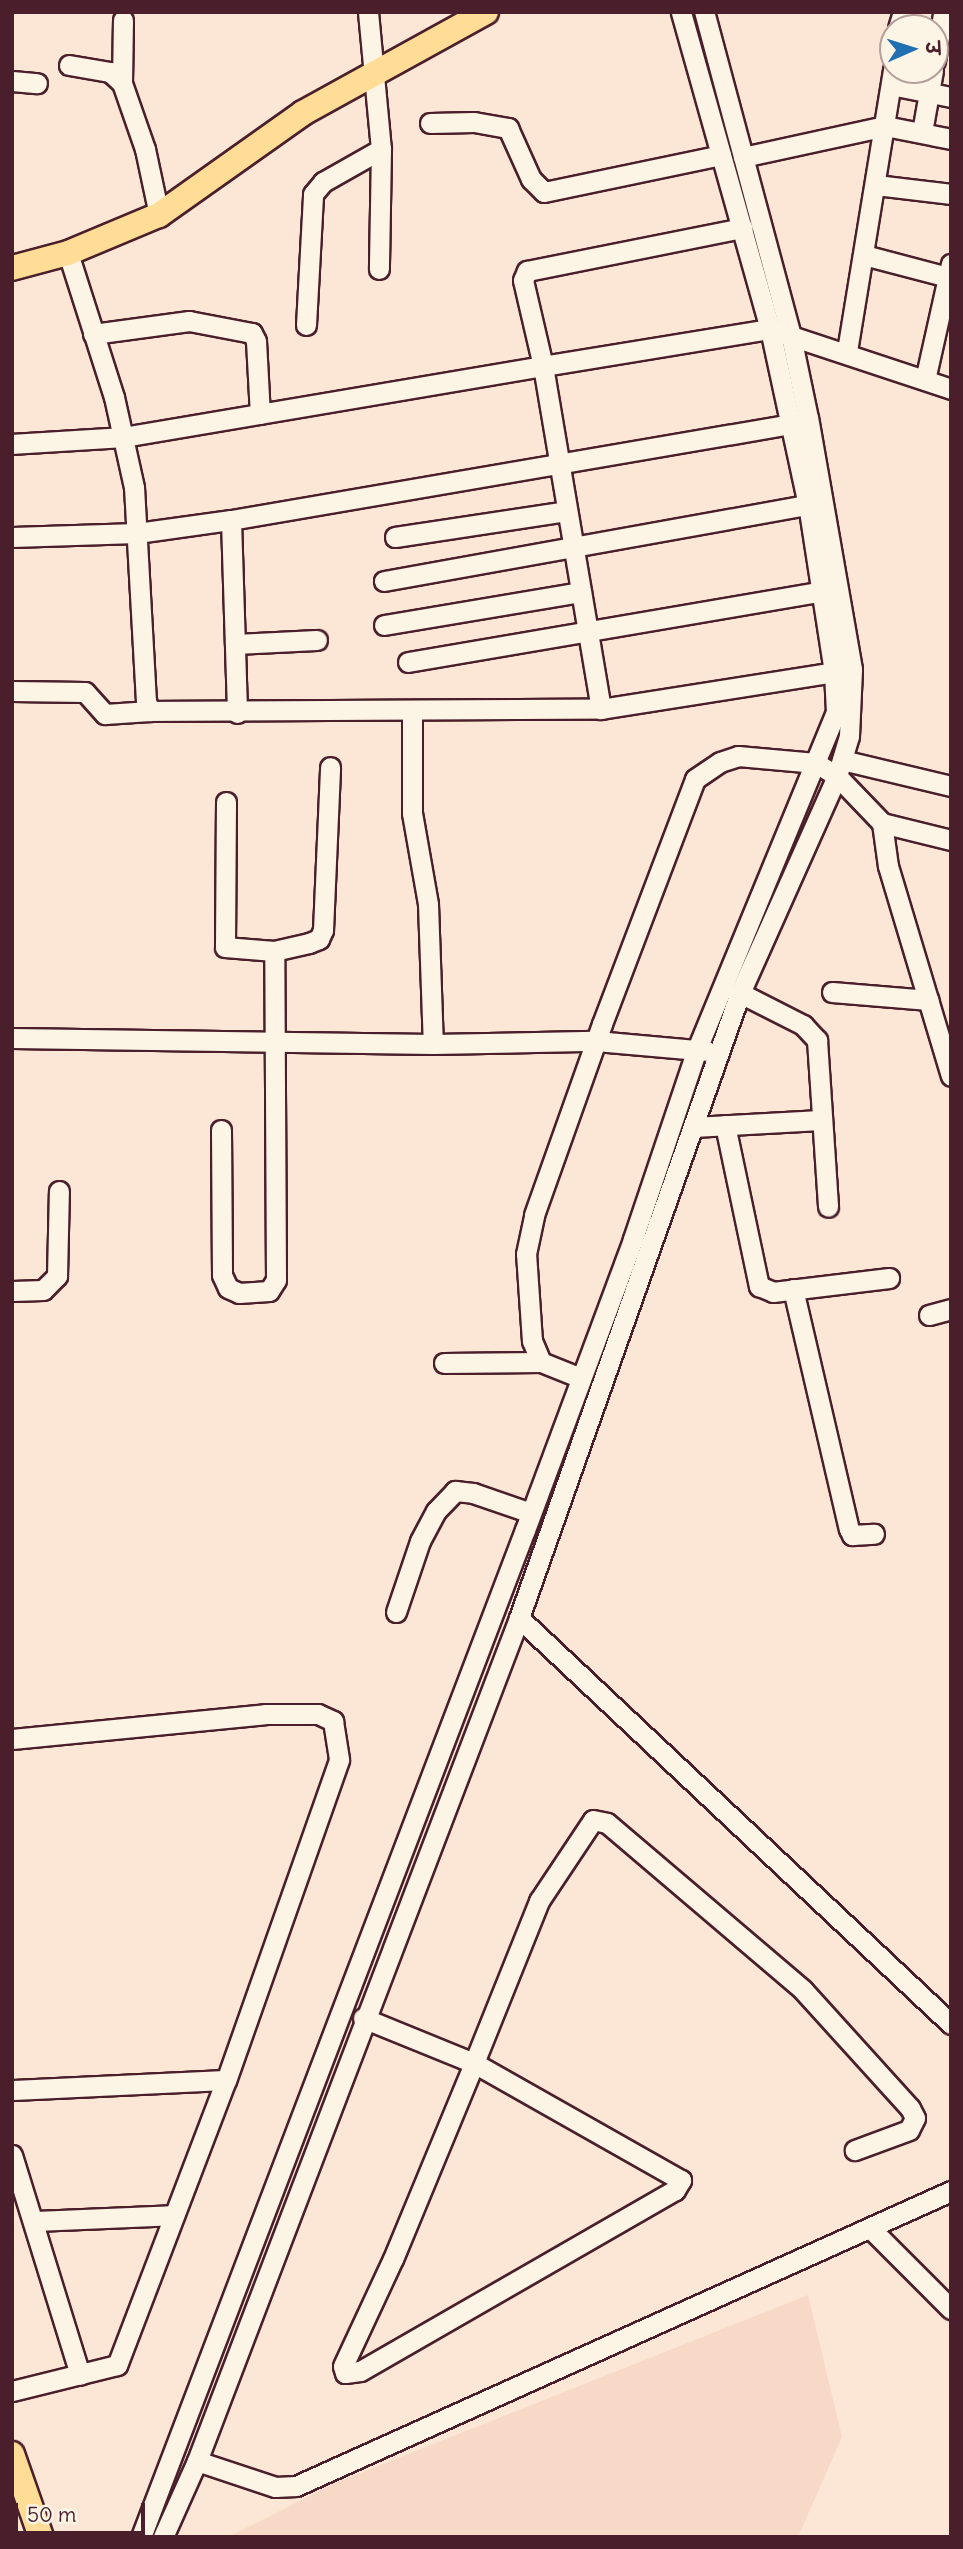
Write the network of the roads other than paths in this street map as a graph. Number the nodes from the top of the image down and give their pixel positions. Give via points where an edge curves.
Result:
1 (369, 12) edge
2 (486, 12) edge
3 (681, 12) edge
4 (704, 12) edge
5 (123, 20) dead end
6 (69, 65) dead end
7 (374, 73) junction
8 (12, 81) edge
9 (37, 83) dead end
10 (122, 83) junction
11 (891, 84) edge
12 (910, 84) edge
13 (931, 84) edge
14 (930, 92) junction
15 (951, 97) edge
16 (430, 123) dead end
17 (885, 126) junction
18 (922, 132) junction
19 (951, 139) edge
20 (381, 149) junction
21 (721, 155) junction
22 (743, 157) junction
23 (876, 185) junction
24 (951, 194) edge
25 (159, 215) junction
26 (743, 228) junction
27 (68, 253) junction
28 (864, 256) junction
29 (12, 268) edge
30 (379, 269) dead end
31 (949, 270) edge
32 (306, 325) dead end
33 (770, 329) junction
34 (790, 332) junction
35 (93, 334) junction
36 (847, 351) junction
37 (542, 366) junction
38 (925, 380) junction
39 (951, 389) edge
40 (260, 414) junction
41 (791, 424) junction
42 (123, 437) junction
43 (12, 444) edge
44 (559, 467) junction
45 (808, 505) junction
46 (566, 511) junction
47 (231, 520) junction
48 (137, 533) junction
49 (12, 537) edge
50 (395, 537) dead end
51 (573, 549) junction
52 (384, 581) dead end
53 (823, 591) junction
54 (580, 592) junction
55 (384, 625) dead end
56 (588, 634) junction
57 (317, 640) dead end
58 (235, 644) junction
59 (408, 662) dead end
60 (834, 672) junction
61 (12, 691) edge
62 (601, 709) junction
63 (150, 710) junction
64 (412, 712) junction
65 (237, 713) junction
66 (816, 763) junction
67 (330, 767) dead end
68 (840, 768) junction
69 (951, 786) edge
70 (226, 802) dead end
71 (882, 823) junction
72 (951, 840) edge
73 (274, 951) junction
74 (832, 992) dead end
75 (740, 993) junction
76 (929, 1000) junction
77 (12, 1038) edge
78 (596, 1041) junction
79 (273, 1042) junction
80 (433, 1044) junction
81 (697, 1049) junction
82 (720, 1053) junction
83 (951, 1076) edge
84 (820, 1120) junction
85 (724, 1125) junction
86 (694, 1127) junction
87 (221, 1130) dead end
88 (59, 1191) dead end
89 (828, 1207) dead end
90 (889, 1278) dead end
91 (793, 1289) junction
92 (12, 1291) edge
93 (951, 1309) edge
94 (929, 1315) dead end
95 (541, 1362) junction
96 (444, 1363) dead end
97 (581, 1378) junction
98 (530, 1513) junction
99 (874, 1534) dead end
100 (396, 1612) dead end
101 (519, 1619) junction
102 (12, 1739) edge
103 (363, 2018) junction
104 (951, 2024) edge
105 (474, 2063) junction
106 (226, 2080) junction
107 (12, 2091) edge
108 (855, 2150) dead end
109 (12, 2155) edge
110 (951, 2191) edge
111 (174, 2215) junction
112 (33, 2221) junction
113 (872, 2230) junction
114 (951, 2309) edge
115 (80, 2375) junction
116 (12, 2391) edge
117 (12, 2454) edge
118 (197, 2461) junction
119 (41, 2537) edge
120 (141, 2537) edge
121 (163, 2537) edge

1 - 7 street
2 - 7 main road
3 - 21 street
4 - 22 street
5 - 10 street
6 - 10 street via 110,72
7 - 20 street
7 - 25 main road via 303,113
8 - 9 street
10 - 25 street via 145,149
11 - 17 street
12 - 14 street
13 - 14 street
14 - 15 street
14 - 18 street
16 - 21 street via 474,122 508,128 531,179 544,192
17 - 18 street
17 - 22 street
17 - 23 street
18 - 19 street
20 - 30 street
20 - 32 street via 323,181 313,194
21 - 26 street
22 - 34 street
23 - 24 street
23 - 28 street
25 - 27 main road
26 - 33 street
26 - 37 street via 527,271 523,280
27 - 29 main road
27 - 35 street
28 - 31 street
28 - 36 street
31 - 38 street
33 - 34 street
33 - 37 street
33 - 41 street
34 - 36 street
34 - 68 street via 852,669 849,736
35 - 40 street via 189,321 252,333
35 - 42 street
36 - 38 street
37 - 40 street
37 - 44 street
38 - 39 street
40 - 42 street
41 - 44 street
41 - 45 street
42 - 43 street
42 - 48 street via 134,487
44 - 46 street
44 - 47 street
45 - 51 street
45 - 53 street
46 - 50 street
46 - 51 street
47 - 48 street
47 - 58 street
48 - 49 street
48 - 63 street
51 - 52 street
51 - 54 street
53 - 56 street
53 - 60 street
54 - 55 street
54 - 56 street
56 - 59 street
56 - 62 street
57 - 58 street
58 - 65 street
60 - 62 street
60 - 66 street via 836,712
61 - 63 street via 85,692 106,714
62 - 64 street
63 - 65 street
64 - 65 street
64 - 80 street via 412,813 428,904
66 - 68 street
66 - 78 street via 738,756 695,779
66 - 81 street
67 - 73 street via 323,930 319,939
68 - 69 street
68 - 71 street
68 - 75 street
70 - 73 street via 225,947
71 - 72 street
71 - 76 street via 888,866
73 - 79 street
74 - 76 street
75 - 82 street
75 - 84 street via 813,1032
76 - 83 street
77 - 79 street
78 - 80 street
78 - 81 street
78 - 95 street via 534,1215 526,1254 532,1341
79 - 80 street
79 - 87 street via 276,1280 269,1291 239,1293 228,1288 222,1275
81 - 82 street
81 - 97 street
82 - 86 street
84 - 85 street
84 - 89 street
85 - 86 street
85 - 91 street via 755,1281 773,1292
86 - 101 street
88 - 92 street via 57,1276 43,1290
90 - 91 street
91 - 99 street via 849,1528 852,1535
93 - 94 street
95 - 96 street
95 - 97 street
97 - 98 street
98 - 100 street via 473,1493 455,1492 436,1511 420,1541
98 - 120 street
101 - 103 street
101 - 104 street
102 - 106 street via 265,1714 318,1714 333,1721 339,1760
103 - 105 street
103 - 118 street
105 - 105 street via 677,2175 679,2186 360,2371 345,2373 343,2366
105 - 108 street via 539,1901 588,1824 598,1819 803,1990 910,2108 915,2118 909,2130
106 - 107 street
106 - 111 street
109 - 112 street
110 - 113 street
111 - 112 street
111 - 115 street via 117,2365
112 - 115 street
113 - 114 street
113 - 118 street via 296,2486 275,2487
115 - 116 street
117 - 119 main road
118 - 121 street

